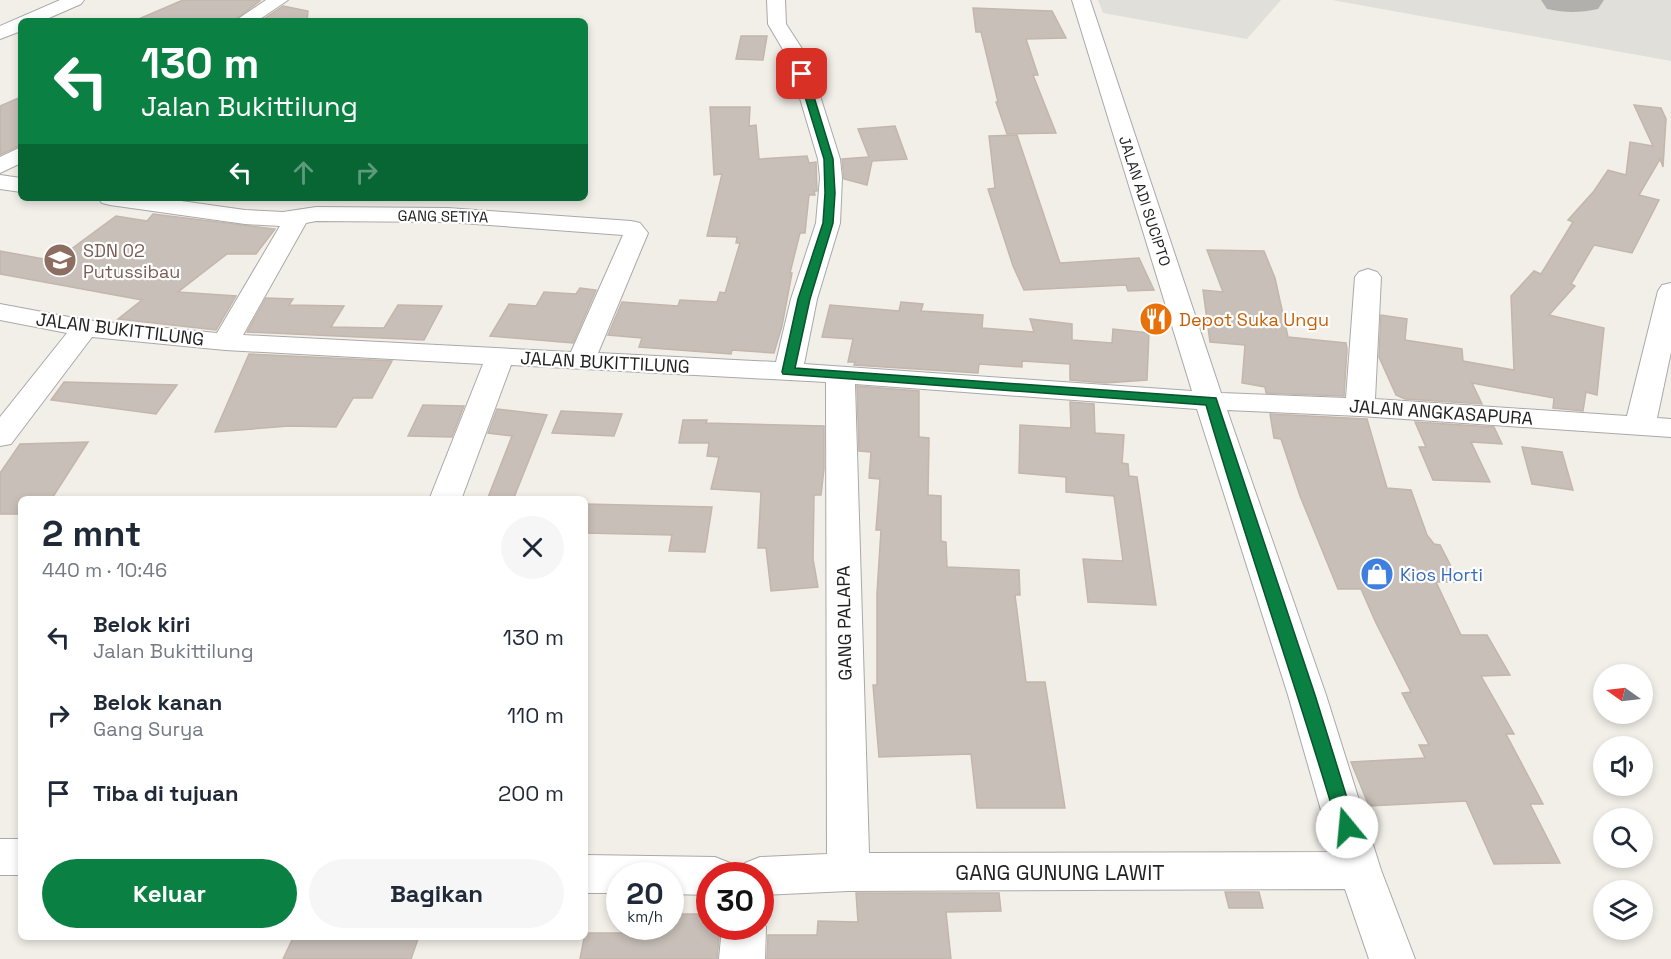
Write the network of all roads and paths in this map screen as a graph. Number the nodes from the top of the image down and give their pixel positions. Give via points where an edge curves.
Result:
1 (75, 0) edge
2 (279, 0) edge
3 (776, 0) edge
4 (1082, 0) edge
5 (34, 18) edge
6 (249, 18) edge
7 (18, 25) edge
8 (0, 33) edge
9 (18, 156) edge
10 (0, 166) edge
11 (0, 182) edge
12 (18, 185) edge
13 (131, 201) edge
14 (297, 217) junction
15 (1368, 277) dead end
16 (1671, 291) edge
17 (0, 312) edge
18 (85, 328) junction
19 (225, 342) junction
20 (500, 356) junction
21 (581, 361) junction
22 (788, 372) junction
23 (840, 374) junction
24 (1211, 401) junction
25 (1360, 407) junction
26 (1640, 426) junction
27 (1671, 428) edge
28 (0, 437) edge
29 (447, 496) edge
30 (0, 857) edge
31 (18, 857) edge
32 (1360, 870) junction
33 (848, 872) junction
34 (588, 874) edge
35 (774, 875) edge
36 (696, 876) edge
37 (743, 940) edge
38 (742, 959) edge
39 (1392, 959) edge

1 - 5 street
2 - 6 street
3 - 22 street via 777,24 798,58 831,177 828,223 804,299
4 - 24 street, JALAN ADI SUCIPTO
7 - 8 street
9 - 10 street
11 - 12 street
13 - 14 street, GANG SETIYA via 245,217
14 - 19 street
14 - 21 street, GANG SETIYA via 448,215 631,228 636,232
15 - 25 street
16 - 26 street
17 - 18 street, JALAN BUKITTILUNG
18 - 19 street, JALAN BUKITTILUNG
18 - 28 street
19 - 20 street, JALAN BUKITTILUNG
20 - 21 street, JALAN BUKITTILUNG
20 - 29 street
21 - 22 street, JALAN BUKITTILUNG
22 - 23 street, JALAN BUKITTILUNG
23 - 24 street, JALAN BUKITTILUNG
23 - 33 street, GANG PALAPA
24 - 25 street, JALAN ANGKASAPURA
24 - 32 street, JALAN ADI SUCIPTO
25 - 26 street, JALAN ANGKASAPURA
26 - 27 street, JALAN ANGKASAPURA
30 - 31 street
32 - 33 street, GANG GUNUNG LAWIT
32 - 39 street, JALAN ADI SUCIPTO
33 - 35 street, GANG GUNUNG LAWIT
34 - 36 street
37 - 38 street

